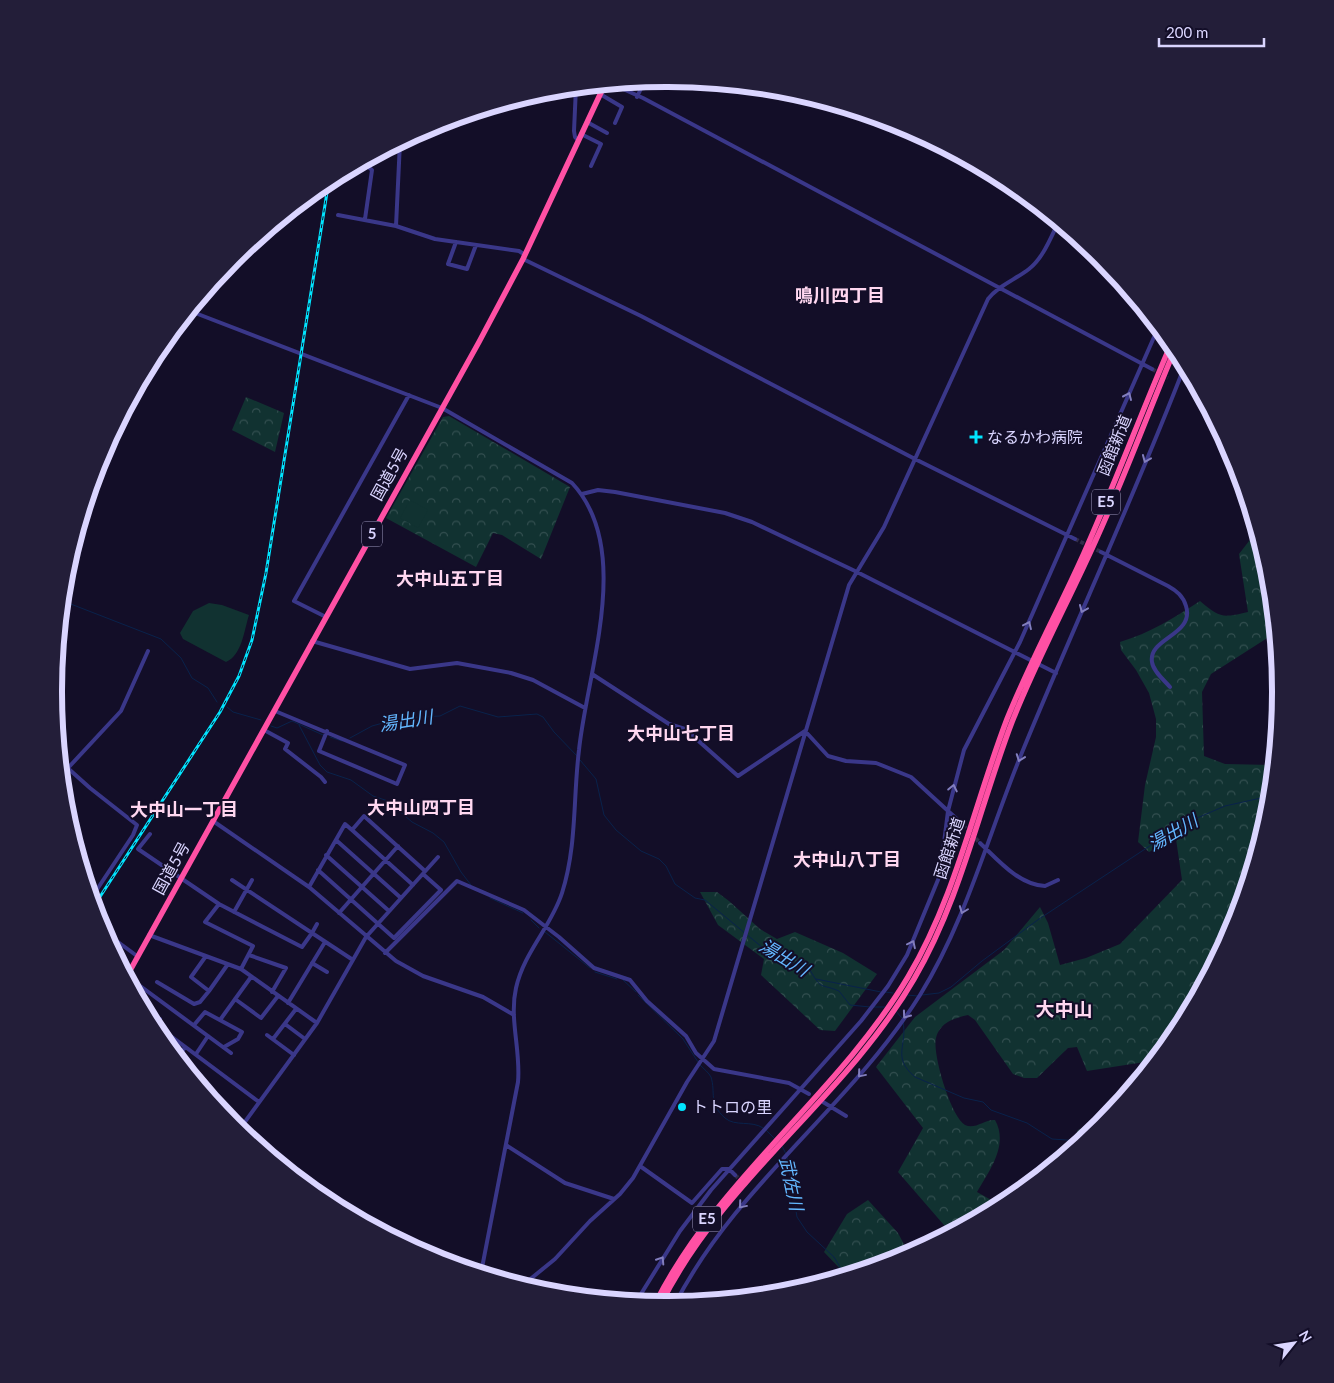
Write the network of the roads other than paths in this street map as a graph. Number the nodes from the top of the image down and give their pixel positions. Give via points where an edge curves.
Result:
1 (641, 88) edge
2 (621, 89) edge
3 (602, 91) edge
4 (576, 94) edge
5 (600, 94) junction
6 (637, 97) junction
7 (587, 122) junction
8 (616, 123) dead end
9 (607, 133) dead end
10 (580, 137) junction
11 (400, 149) edge
12 (368, 166) edge
13 (591, 166) dead end
14 (338, 215) dead end
15 (365, 219) junction
16 (396, 226) junction
17 (1055, 228) edge
18 (456, 242) junction
19 (476, 245) junction
20 (524, 256) junction
21 (998, 288) junction
22 (197, 313) edge
23 (1155, 335) edge
24 (1168, 353) edge
25 (1171, 358) edge
26 (1142, 364) junction
27 (1152, 369) tunnel mouth
28 (1181, 374) edge
29 (409, 395) junction
30 (442, 408) junction
31 (916, 459) junction
32 (582, 494) junction
33 (1068, 536) junction
34 (1075, 539) tunnel mouth
35 (1101, 552) tunnel mouth
36 (1106, 554) junction
37 (855, 572) junction
38 (326, 616) junction
39 (312, 641) junction
40 (148, 650) dead end
41 (1015, 653) junction
42 (1037, 659) junction
43 (1056, 673) junction
44 (592, 674) junction
45 (1170, 687) dead end
46 (585, 708) junction
47 (274, 711) junction
48 (264, 730) junction
49 (327, 731) junction
50 (805, 731) junction
51 (68, 768) joint
52 (325, 782) dead end
53 (948, 811) junction
54 (213, 821) junction
55 (959, 821) tunnel mouth
56 (352, 830) junction
57 (150, 834) dead end
58 (336, 840) junction
59 (980, 843) tunnel mouth
60 (398, 846) junction
61 (986, 849) junction
62 (326, 855) junction
63 (438, 857) dead end
64 (385, 861) junction
65 (318, 870) junction
66 (424, 872) junction
67 (373, 874) junction
68 (181, 879) junction
69 (232, 880) dead end
70 (252, 880) dead end
71 (1058, 880) dead end
72 (413, 885) junction
73 (309, 887) junction
74 (362, 887) junction
75 (97, 890) edge
76 (247, 890) junction
77 (401, 898) junction
78 (351, 899) junction
79 (219, 904) junction
80 (234, 912) junction
81 (389, 912) junction
82 (339, 913) junction
83 (317, 924) dead end
84 (378, 924) junction
85 (546, 926) junction
86 (312, 933) junction
87 (149, 935) junction
88 (366, 937) junction
89 (117, 942) edge
90 (325, 942) junction
91 (385, 953) junction
92 (249, 955) junction
93 (138, 956) junction
94 (206, 956) junction
95 (353, 960) junction
96 (312, 963) junction
97 (228, 964) junction
98 (241, 969) junction
99 (131, 971) edge
100 (328, 972) dead end
101 (251, 977) junction
102 (157, 982) dead end
103 (138, 984) edge
104 (209, 991) junction
105 (272, 992) junction
106 (278, 996) junction
107 (235, 999) junction
108 (288, 1003) junction
109 (296, 1009) junction
110 (514, 1015) junction
111 (220, 1020) junction
112 (317, 1023) junction
113 (285, 1024) junction
114 (194, 1025) junction
115 (267, 1035) dead end
116 (171, 1036) edge
117 (208, 1036) junction
118 (273, 1039) junction
119 (305, 1039) junction
120 (185, 1047) junction
121 (224, 1047) junction
122 (182, 1052) edge
123 (231, 1052) dead end
124 (196, 1054) junction
125 (294, 1055) junction
126 (701, 1060) junction
127 (800, 1089) junction
128 (809, 1094) dead end
129 (259, 1102) junction
130 (823, 1102) dead end
131 (830, 1107) junction
132 (846, 1116) dead end
133 (244, 1123) edge
134 (506, 1145) junction
135 (774, 1146) junction
136 (640, 1166) junction
137 (729, 1169) junction
138 (735, 1175) tunnel mouth
139 (748, 1186) tunnel mouth
140 (754, 1190) junction
141 (614, 1199) junction
142 (683, 1253) junction
143 (482, 1267) edge
144 (530, 1279) edge
145 (640, 1295) edge
146 (656, 1296) edge
147 (659, 1296) edge
148 (665, 1296) edge
149 (681, 1296) edge

1 - 6 street
2 - 6 street
3 - 5 highway, 国道5号 / 5
4 - 10 street via 574,131 575,137
5 - 7 highway, 国道5号 / 5
5 - 8 street via 622,107
6 - 21 street
7 - 9 street
7 - 10 highway, 国道5号 / 5
10 - 13 street via 601,144
10 - 20 highway, 国道5号 / 5
11 - 16 street
12 - 15 street via 372,170
14 - 15 street
15 - 16 street
16 - 18 street via 435,239
17 - 21 street via 1033,265
18 - 19 street
18 - 19 street via 448,264 467,269
19 - 20 street via 519,251
20 - 30 highway, 国道5号 / 5
20 - 31 street
21 - 26 street
21 - 31 street via 982,309
22 - 29 street
23 - 26 street
24 - 42 highway, 函館新道 / E5
25 - 42 highway, 函館新道 / E5 via 1103,525
26 - 27 street
33 -> 26 street
28 -> 36 street
29 - 30 street
29 - 38 street via 294,601
30 - 32 street via 558,474
30 - 38 highway, 国道5号 / 5
31 - 33 street
31 - 37 street via 884,527
32 - 37 street via 598,490 615,492 736,516
32 - 44 street via 596,521 603,565
33 - 34 street
41 -> 33 street
35 - 36 street
36 -> 43 street
36 - 45 street via 1176,590 1184,600 1187,612 1184,624 1156,648 1152,657 1153,666
37 - 41 street
37 - 50 street via 844,598
38 - 39 highway, 国道5号 / 5
39 - 46 street via 410,669 457,663 511,673 533,680
39 - 47 highway, 国道5号 / 5
40 - 51 street via 121,711
41 - 43 street
53 -> 41 street via 964,750
42 - 135 highway, 函館新道 / E5 via 995,751 952,884 910,980 875,1030
43 -> 61 street via 1022,751
44 - 46 street
44 - 50 street via 669,724 685,729 738,776
46 - 85 street via 568,865 558,905
47 - 48 highway, 国道5号 / 5
47 - 49 street
48 - 52 street via 288,743 285,749
48 - 54 highway, 国道5号 / 5
49 - 49 street via 319,751 397,784 405,766
50 - 53 street via 828,756 835,759 876,763 911,776
50 - 126 street via 718,1031
51 - 75 street via 137,824
53 - 55 street
127 -> 53 street via 861,1021 907,955 937,886 946,843
54 - 68 highway, 国道5号 / 5
54 - 73 street
56 - 58 street via 345,824
56 - 60 street via 364,816
56 - 64 street
57 - 68 street via 138,849
58 - 62 street
58 - 67 street
59 - 61 street
60 - 64 street
60 - 66 street
61 - 71 street via 1027,882 1045,886
61 -> 131 street via 954,933 920,994 892,1036
62 - 65 street
62 - 74 street
63 - 66 street
64 - 67 street
64 - 72 street
65 - 73 street
65 - 78 street
66 - 72 street
66 - 84 street via 441,890 394,938
67 - 74 street
67 - 77 street
68 - 79 street
68 - 87 highway, 国道5号 / 5
69 - 76 street
70 - 76 street
72 - 77 street
73 - 82 street
74 - 78 street
74 - 81 street
76 - 80 street
76 - 86 street
77 - 81 street
78 - 82 street
78 - 84 street
79 - 80 street
79 - 92 street via 205,922 253,946
80 - 86 street via 302,948
81 - 84 street
82 - 88 street
83 - 86 street
84 - 88 street
85 - 91 street via 516,906 457,881
85 - 110 street via 520,970
85 - 126 street via 594,968 630,980 647,1001 686,1036
86 - 90 street
87 - 93 highway, 国道5号 / 5
87 - 94 street
88 - 91 street
88 - 95 street
89 - 93 street
90 - 95 street
90 - 96 street
91 - 110 street via 414,972 471,992
92 - 98 street
92 - 105 street via 286,968
93 - 99 highway, 国道5号 / 5
94 - 97 street
94 - 104 street via 191,977
95 - 112 street
96 - 100 street
96 - 108 street
97 - 98 street
97 - 104 street
98 - 101 street
101 - 105 street
101 - 107 street
102 - 104 street via 194,1004
103 - 114 street
105 - 106 street
106 - 107 street via 261,1018
106 - 108 street
107 - 111 street
108 - 109 street
109 - 112 street
109 - 113 street
110 - 134 street via 519,1072
111 - 114 street via 205,1012
111 - 121 street via 242,1032
112 - 119 street
113 - 118 street
113 - 119 street
114 - 117 street
115 - 118 street
116 - 120 street
117 - 121 street
117 - 124 street
118 - 125 street
119 - 125 street
120 - 122 street
120 - 124 street
121 - 123 street
124 - 129 street
125 - 129 street
126 - 127 street via 714,1069 789,1083
126 - 136 street
127 - 128 street
127 - 137 street
129 - 133 street
130 - 131 street
131 - 132 street
131 - 140 street
134 - 141 street via 565,1183
134 - 143 street
135 - 142 highway, 函館新道 / E5 via 724,1198
135 - 148 highway, 函館新道 / E5 via 723,1209
136 - 137 street via 692,1203 722,1169
136 - 141 street
137 - 138 street
145 -> 137 street via 680,1231
139 - 140 street
140 -> 149 street via 714,1239
141 - 144 street via 555,1259
142 - 146 highway
142 - 147 highway, 函館新道 / E5

